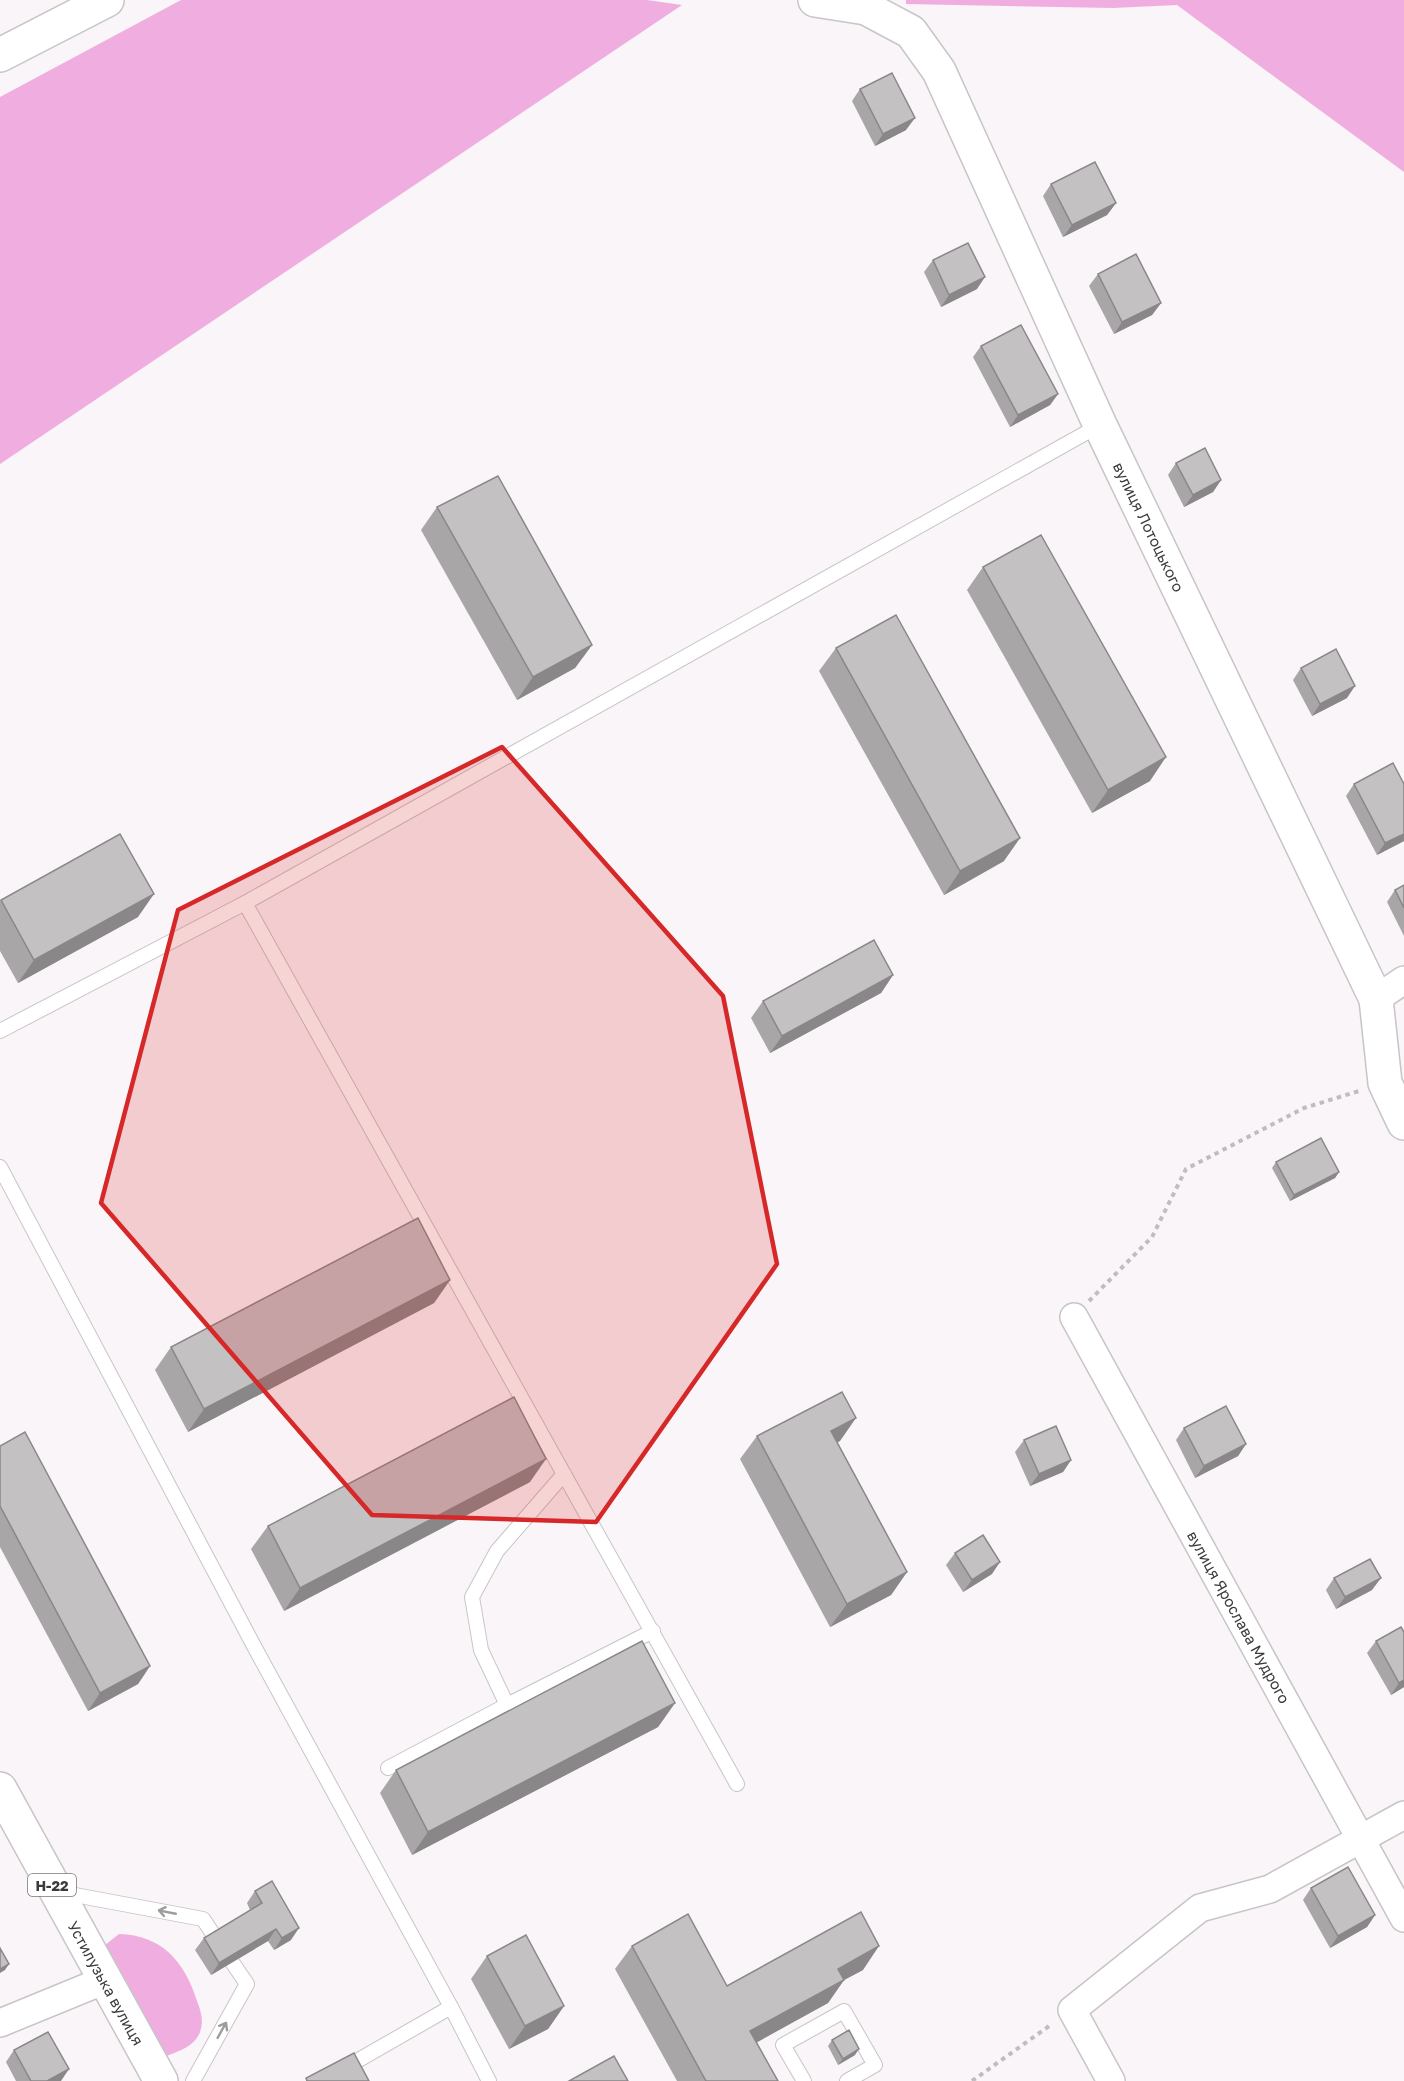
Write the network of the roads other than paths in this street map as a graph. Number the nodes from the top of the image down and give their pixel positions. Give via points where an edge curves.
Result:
1 (107, 0) edge
2 (815, 0) edge
3 (0, 55) edge
4 (1100, 425) junction
5 (245, 903) junction
6 (1404, 980) edge
7 (1376, 999) junction
8 (0, 1031) edge
9 (1404, 1123) edge
10 (0, 1167) edge
11 (1074, 1317) road end
12 (564, 1474) junction
13 (653, 1631) junction
14 (507, 1705) junction
15 (388, 1768) dead end
16 (737, 1784) dead end
17 (0, 1789) edge
18 (1404, 1815) edge
19 (1361, 1839) junction
20 (55, 1891) junction
21 (1404, 1918) edge
22 (215, 1938) edge
23 (232, 1962) edge
24 (105, 1980) junction
25 (451, 2007) junction
26 (0, 2023) edge
27 (161, 2081) edge
28 (194, 2081) edge
29 (322, 2081) edge
30 (489, 2081) edge
31 (804, 2081) edge
32 (847, 2081) edge
33 (1111, 2081) edge

1 - 3 street
2 - 4 street, вулиця Лотоцького via 866,8 912,32 939,71
4 - 5 lane
4 - 7 street, вулиця Лотоцького
5 - 8 lane
5 - 12 lane
6 - 7 street
7 - 9 street, вулиця Лотоцького via 1385,1083
10 - 25 lane
11 - 19 street, вулиця Ярослава Мудрого
12 - 13 lane
12 - 14 lane via 497,1551 472,1598 481,1650
13 - 14 lane
13 - 16 lane
14 - 15 lane
17 - 20 street, Устилузька вулиця / Н-22
18 - 19 street
19 - 21 street, вулиця Ярослава Мудрого
19 - 33 street via 1270,1889 1200,1908 1072,2010
22 -> 20 lane via 203,1919
20 - 24 street, Устилузька вулиця / Н-22
28 -> 23 lane via 247,1984
24 - 26 street
24 - 27 street, Устилузька вулиця / Н-22
25 - 29 lane
25 - 30 lane
31 - 32 lane via 783,2045 844,2011 875,2065

